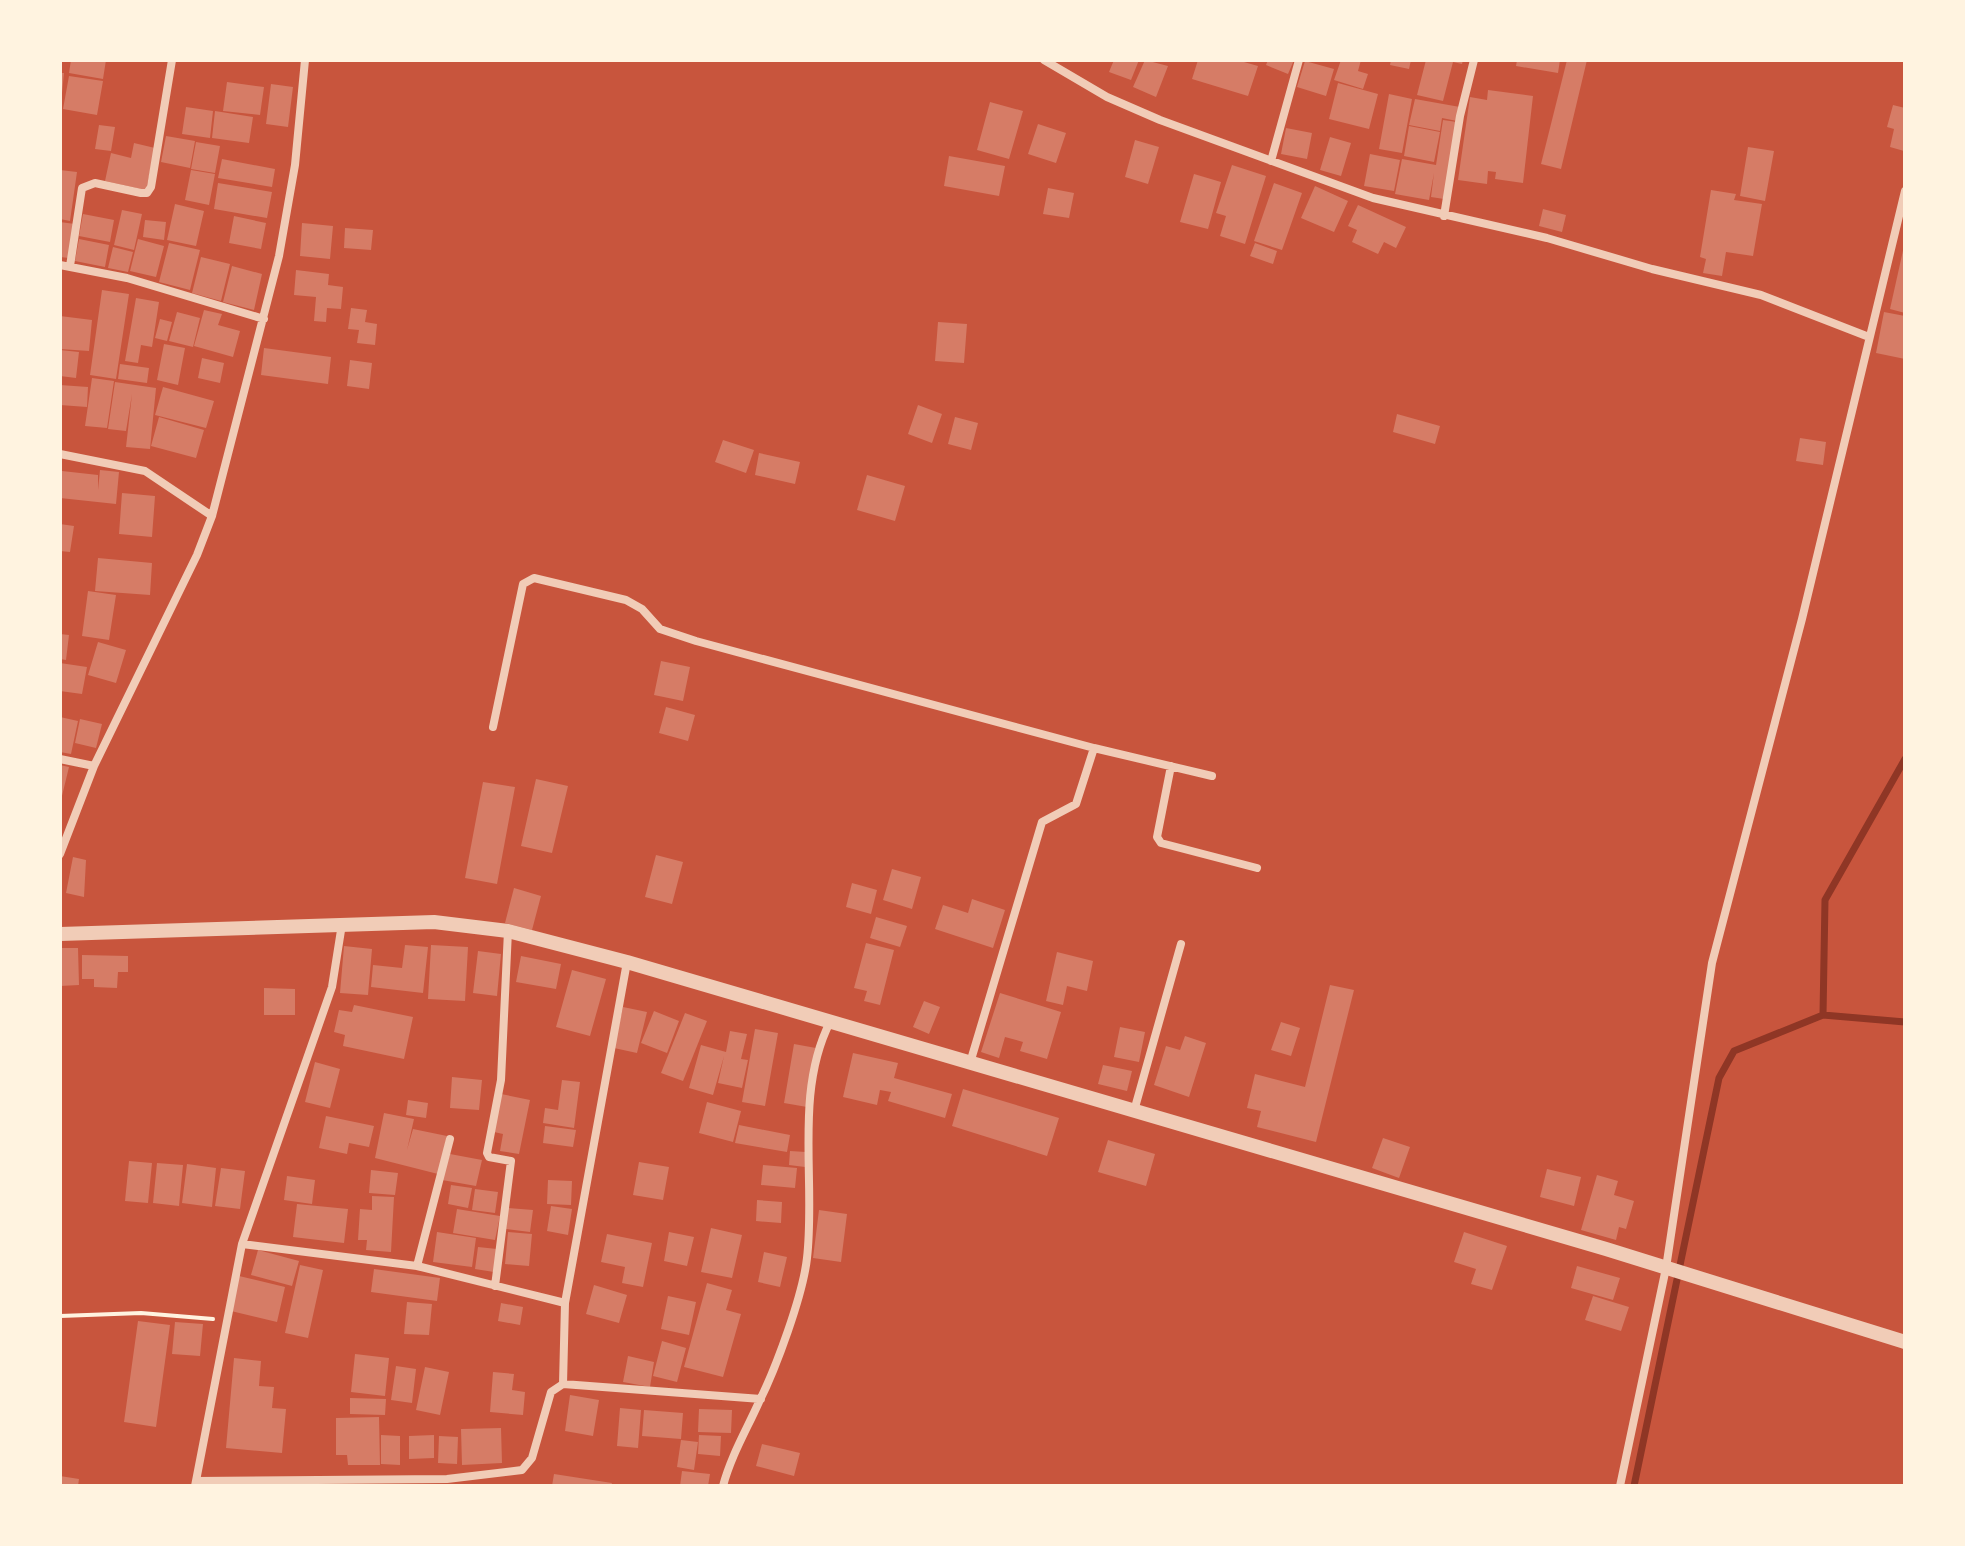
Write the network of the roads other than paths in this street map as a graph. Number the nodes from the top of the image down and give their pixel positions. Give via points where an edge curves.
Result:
1 (172, 60) edge
2 (305, 60) edge
3 (1044, 60) edge
4 (1299, 60) edge
5 (1474, 60) edge
6 (1271, 161) junction
7 (1905, 191) edge
8 (1444, 216) junction
9 (60, 265) edge
10 (70, 266) junction
11 (264, 319) junction
12 (1869, 337) junction
13 (60, 454) edge
14 (212, 516) junction
15 (493, 727) dead end
16 (1094, 748) junction
17 (60, 759) edge
18 (94, 766) junction
19 (1171, 766) junction
20 (1212, 776) dead end
21 (60, 854) edge
22 (1257, 868) dead end
23 (343, 923) junction
24 (508, 931) junction
25 (60, 934) edge
26 (1181, 944) dead end
27 (627, 962) junction
28 (830, 1022) junction
29 (970, 1063) junction
30 (1134, 1111) junction
31 (450, 1139) dead end
32 (242, 1244) junction
33 (417, 1266) junction
34 (1670, 1270) junction
35 (495, 1286) junction
36 (565, 1303) junction
37 (1905, 1342) edge
38 (563, 1384) junction
39 (761, 1399) junction
40 (195, 1484) edge
41 (723, 1486) edge
42 (1620, 1486) edge

1 - 10 street via 151,187 147,193 95,183 82,188
2 - 11 street via 293,180
3 - 6 street via 1120,103
4 - 6 street
5 - 8 street
6 - 8 street via 1373,198
7 - 12 street
8 - 12 street via 1761,295
9 - 10 street
10 - 11 street
11 - 14 street
12 - 34 street via 1712,963
13 - 14 street via 145,471
14 - 18 street
15 - 16 street via 523,584 534,578 626,600 660,629 696,641
16 - 19 street
16 - 29 street via 1076,804 1042,822
17 - 18 street
18 - 21 street
19 - 20 street
19 - 22 street via 1157,837 1161,843
23 - 24 street via 434,922
23 - 25 street
23 - 32 street via 332,987
24 - 27 street
24 - 35 street via 501,1080 487,1153 511,1161
26 - 30 street
27 - 28 street
27 - 36 street
28 - 29 street
28 - 39 street via 812,1079 807,1258
29 - 30 street
30 - 34 street
31 - 33 street
32 - 33 street
32 - 40 street
33 - 35 street
34 - 37 street
34 - 42 street
35 - 36 street
36 - 38 street
38 - 39 street
38 - 40 street via 551,1392 532,1458 522,1470 447,1479
39 - 41 street via 730,1459

